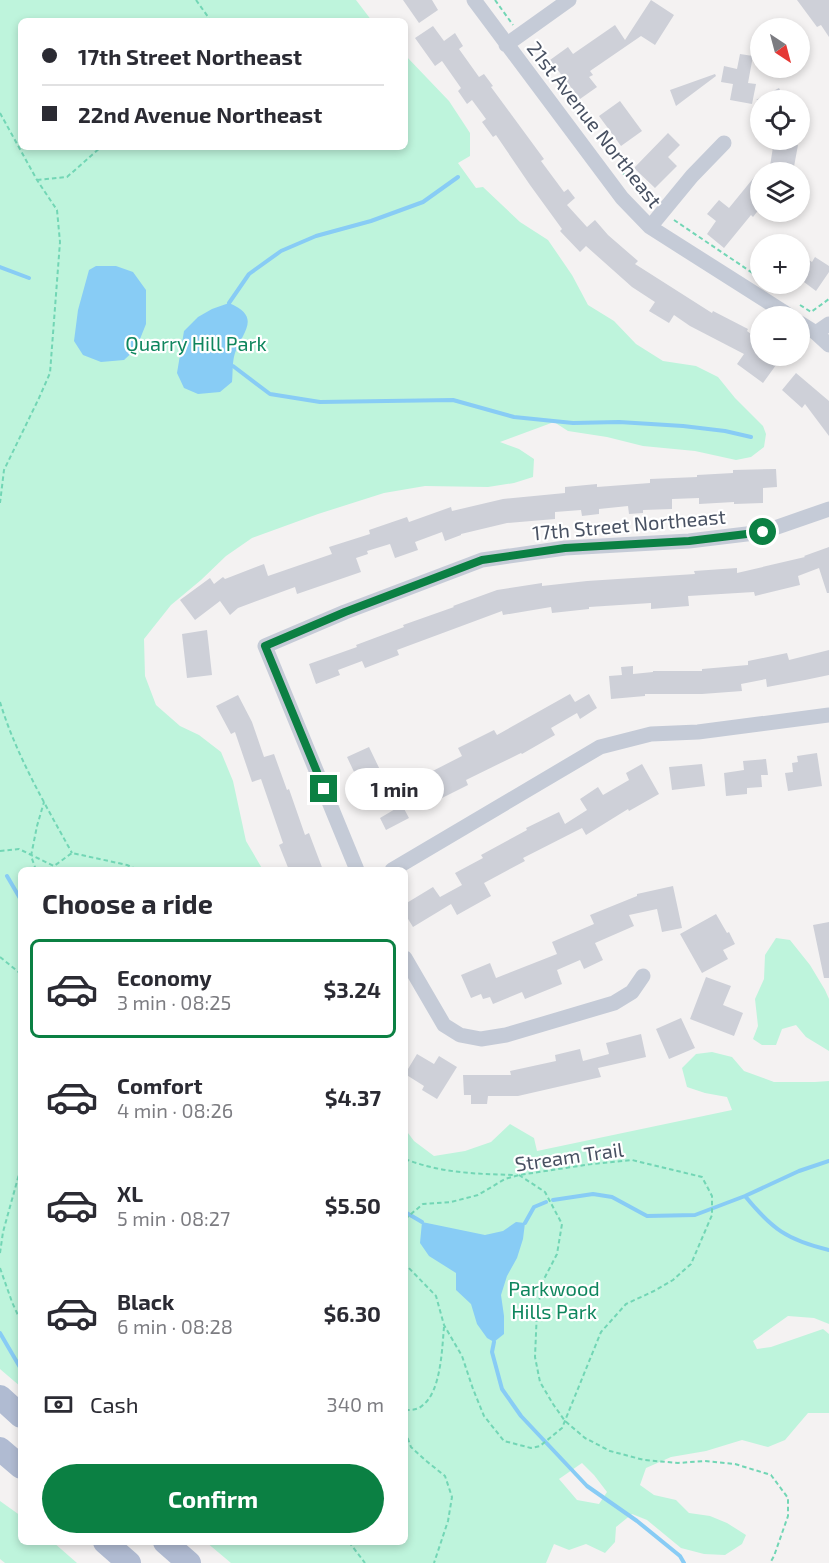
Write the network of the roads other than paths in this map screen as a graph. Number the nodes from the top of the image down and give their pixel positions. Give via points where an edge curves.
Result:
1 (474, 0) edge
2 (569, 0) edge
3 (506, 45) junction
4 (724, 143) dead end
5 (650, 227) junction
6 (774, 306) edge
7 (829, 324) edge
8 (810, 329) edge
9 (816, 333) junction
10 (829, 345) edge
11 (829, 509) edge
12 (829, 715) edge
13 (356, 867) edge
14 (397, 867) edge
15 (408, 963) edge
16 (643, 976) dead end
17 (0, 1397) edge
18 (18, 1413) edge
19 (0, 1449) edge
20 (18, 1464) edge
21 (108, 1545) edge
22 (168, 1545) edge
23 (129, 1563) edge
24 (189, 1563) edge

1 - 3 street, 21st Avenue Northeast
2 - 3 street
3 - 5 street, 21st Avenue Northeast via 622,198
4 - 5 street
5 - 6 street, 21st Avenue Northeast
7 - 9 street
8 - 9 street
9 - 10 street
11 - 13 street, 17th Street Northeast via 763,532 689,541 565,548 482,560 265,646
12 - 14 street via 651,734 600,747
15 - 16 street via 444,1025 460,1035 481,1039 614,1003 632,992
17 - 18 main road
19 - 20 main road
21 - 23 main road
22 - 24 main road

